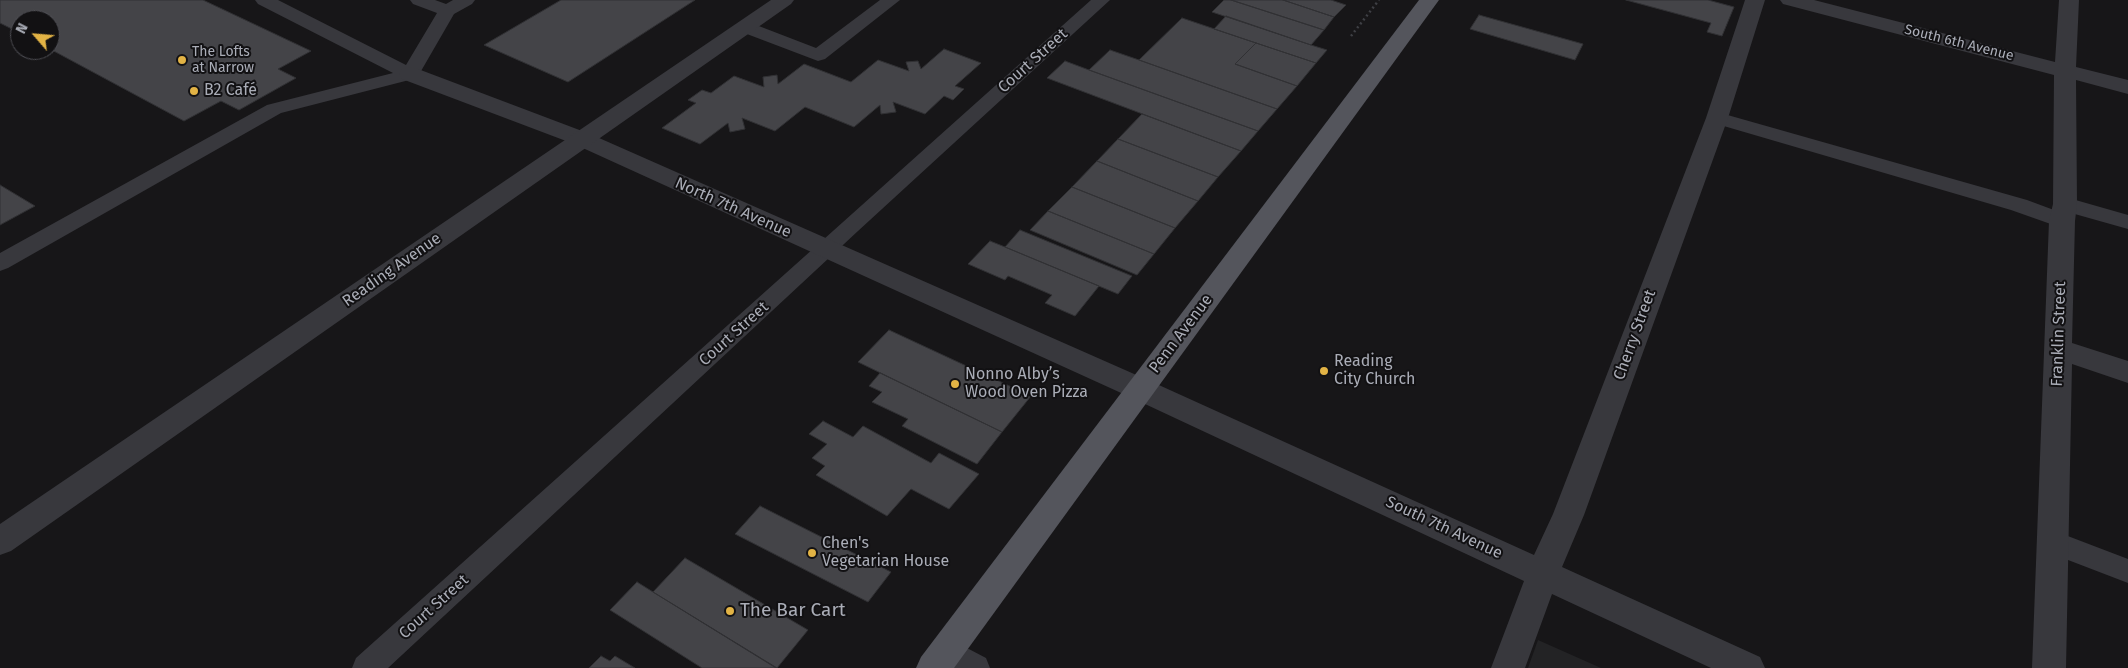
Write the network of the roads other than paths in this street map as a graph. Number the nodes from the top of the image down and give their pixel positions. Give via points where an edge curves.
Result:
1 (264, 0) edge
2 (419, 0) edge
3 (466, 0) edge
4 (784, 0) edge
5 (891, 0) edge
6 (1101, 0) edge
7 (1429, 0) edge
8 (1755, 0) edge
9 (1790, 0) edge
10 (2069, 0) edge
11 (447, 11) junction
12 (745, 27) junction
13 (2065, 70) junction
14 (410, 74) junction
15 (2128, 87) edge
16 (1717, 118) junction
17 (582, 139) junction
18 (2063, 212) junction
19 (2128, 222) edge
20 (825, 250) junction
21 (0, 262) edge
22 (2059, 349) junction
23 (2128, 372) edge
24 (1140, 389) junction
25 (0, 540) edge
26 (2052, 542) junction
27 (2128, 571) edge
28 (1544, 573) junction
29 (940, 660) edge
30 (367, 668) edge
31 (975, 668) edge
32 (1508, 668) edge
33 (1748, 668) edge
34 (2048, 668) edge

1 - 14 lane
2 - 11 lane
3 - 11 lane
4 - 12 street, Reading Avenue
5 - 12 lane via 818,55
6 - 20 lane, Court Street
7 - 24 main road, Penn Avenue
8 - 16 street, Cherry Street
9 - 13 street, South 6th Avenue
10 - 13 street, Franklin Street
11 - 14 lane
12 - 17 street, Reading Avenue
13 - 15 street, South 6th Avenue
13 - 18 street, Franklin Street
14 - 17 street, North 7th Avenue
14 - 21 lane via 274,109
16 - 18 lane via 2019,205
16 - 28 street, Cherry Street
17 - 20 street, North 7th Avenue
17 - 25 street, Reading Avenue
18 - 19 lane
18 - 22 street, Franklin Street
20 - 24 street, North 7th Avenue
20 - 30 lane, Court Street
22 - 23 street
22 - 26 street, Franklin Street
24 - 28 street, South 7th Avenue
24 - 29 main road, Penn Avenue
26 - 27 lane
26 - 34 street, Franklin Street
28 - 32 street, Cherry Street
28 - 33 street, South 7th Avenue
29 - 31 lane

